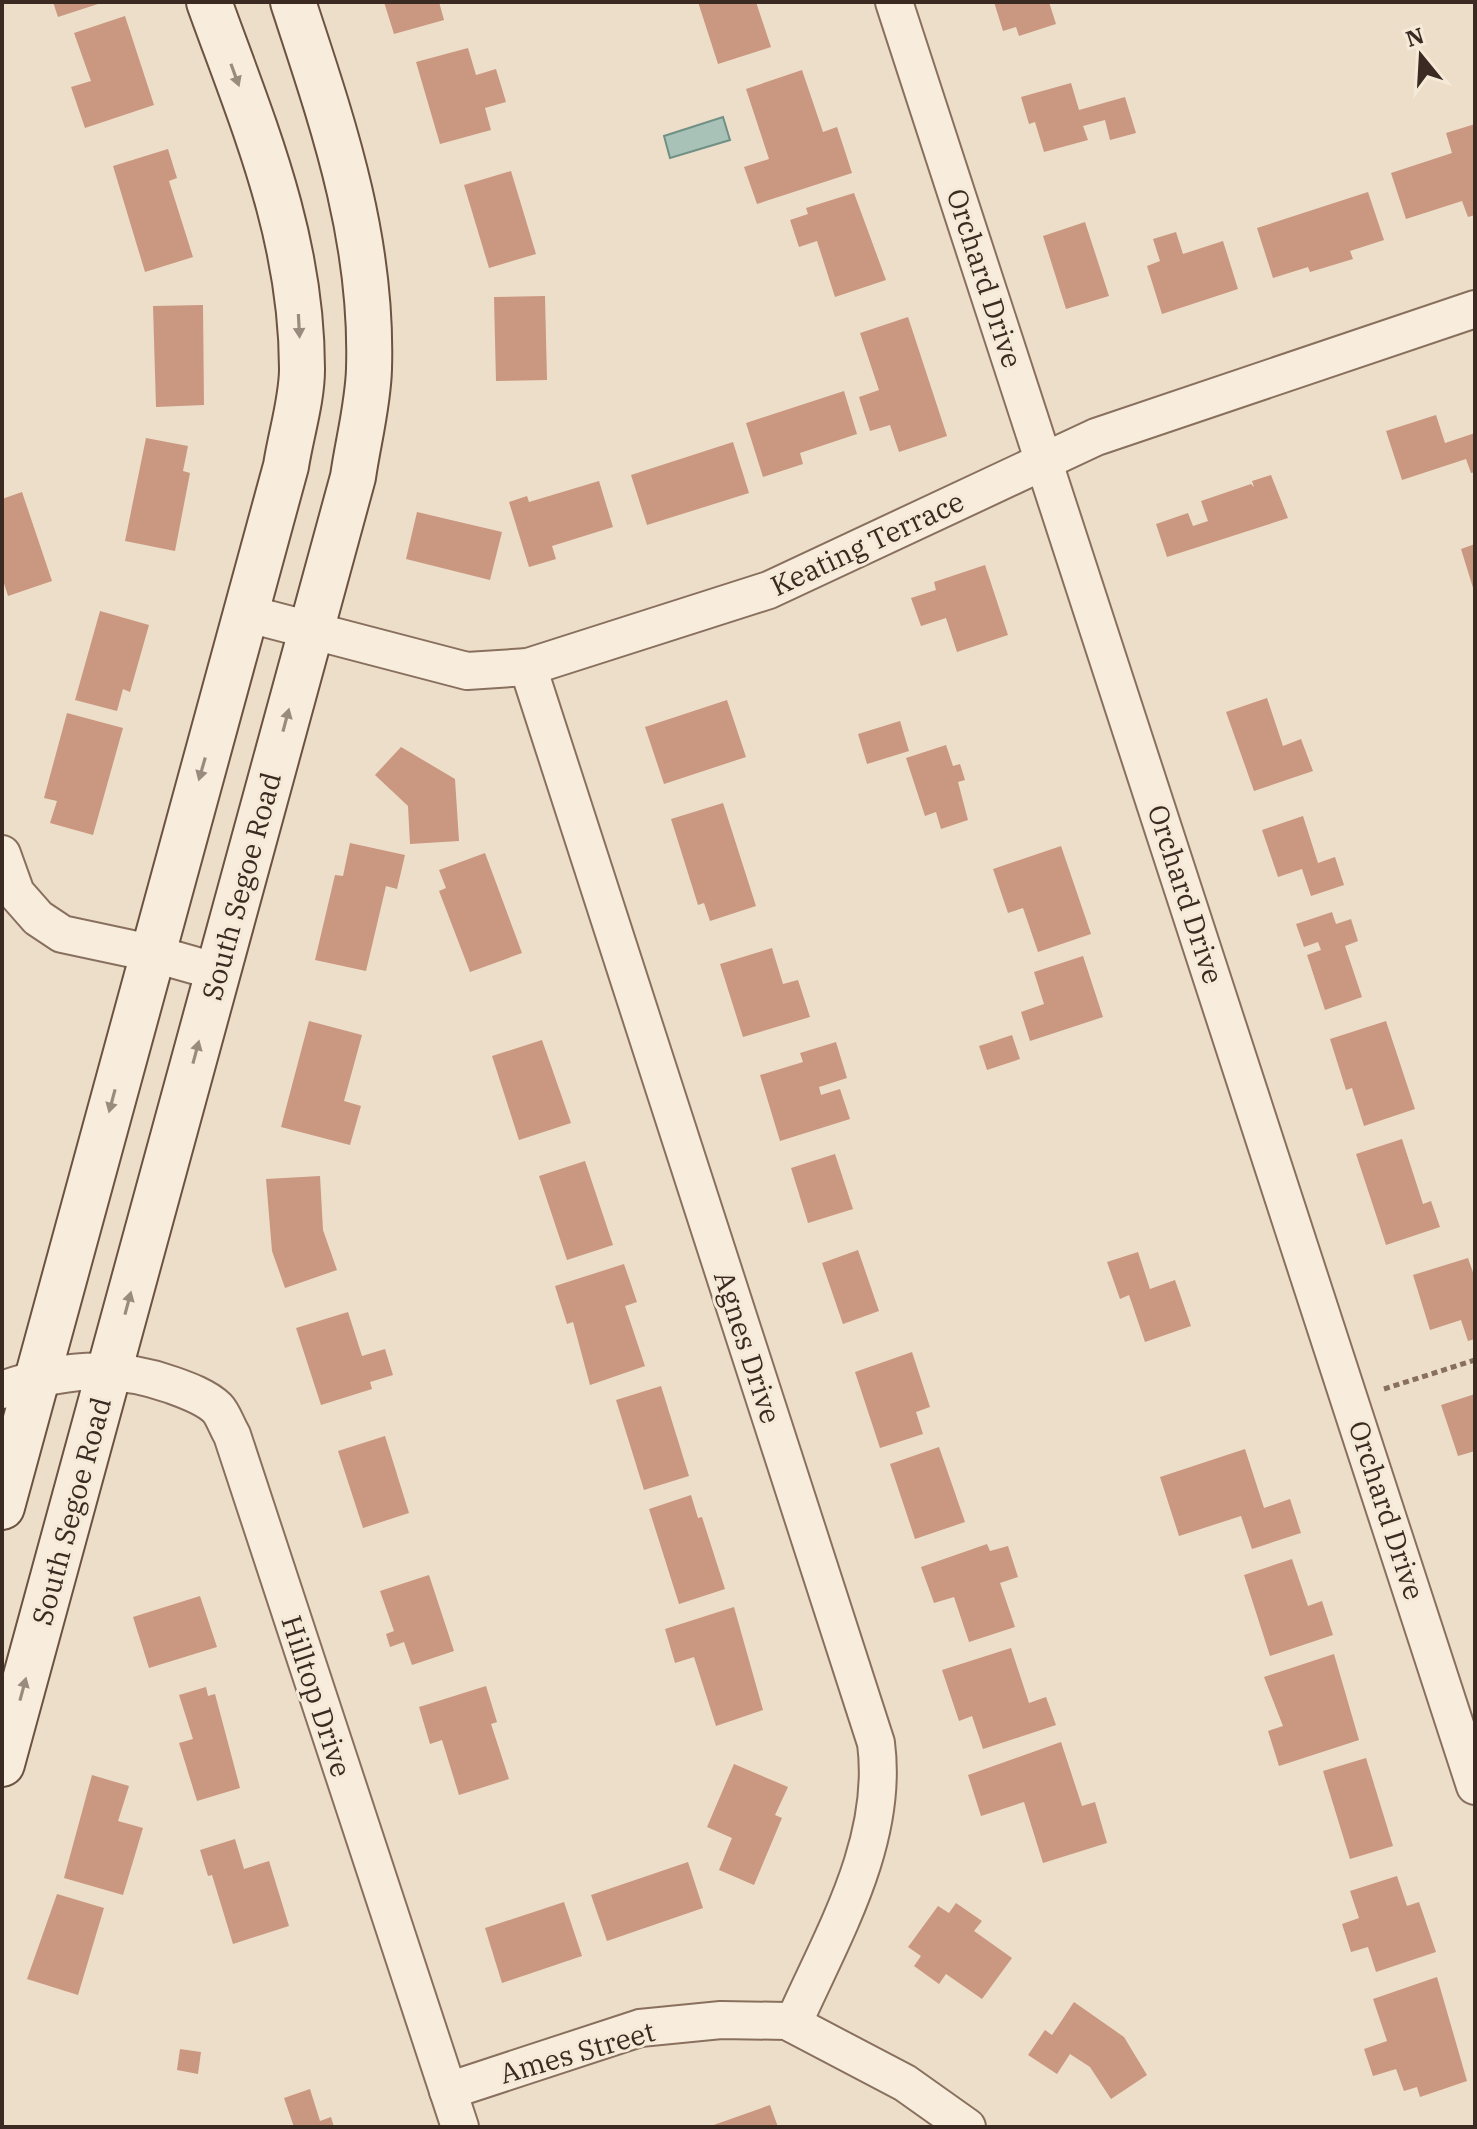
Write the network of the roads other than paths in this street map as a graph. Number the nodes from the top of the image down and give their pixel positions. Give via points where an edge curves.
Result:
1 (209, 2) edge
2 (293, 2) edge
3 (894, 2) edge
4 (1475, 309) edge
5 (1045, 459) junction
6 (245, 613) junction
7 (311, 631) junction
8 (528, 667) junction
9 (2, 854) edge
10 (151, 953) junction
11 (218, 972) junction
12 (57, 1377) edge
13 (2, 1507) edge
14 (2, 1764) edge
15 (1475, 1786) edge
16 (793, 2024) junction
17 (448, 2091) junction
18 (460, 2127) edge
19 (967, 2127) edge

1 -> 6 street, South Segoe Road via 279,195 298,308 302,372 286,466
2 - 7 street, South Segoe Road via 347,167 364,265 369,370 353,477
3 - 5 street, Orchard Drive
4 - 5 street, Keating Terrace
5 - 8 street, Keating Terrace via 769,590
5 - 15 street, Orchard Drive
6 - 7 street, Keating Terrace
6 -> 10 street, South Segoe Road
7 - 8 street, Keating Terrace via 467,671
11 -> 7 street, South Segoe Road
8 - 16 street, Agnes Drive via 876,1743 878,1798 863,1864
9 - 10 street via 16,893 38,918 62,934
10 - 11 street
10 -> 12 street, South Segoe Road
12 -> 11 street, South Segoe Road
12 - 13 street, South Segoe Road
14 -> 12 street, South Segoe Road
12 - 17 street, Hilltop Drive via 151,1377 217,1408 232,1435
16 - 17 street, Ames Street via 721,2020 640,2028
16 - 19 street, Ames Street via 905,2083
17 - 18 street, Hilltop Drive

